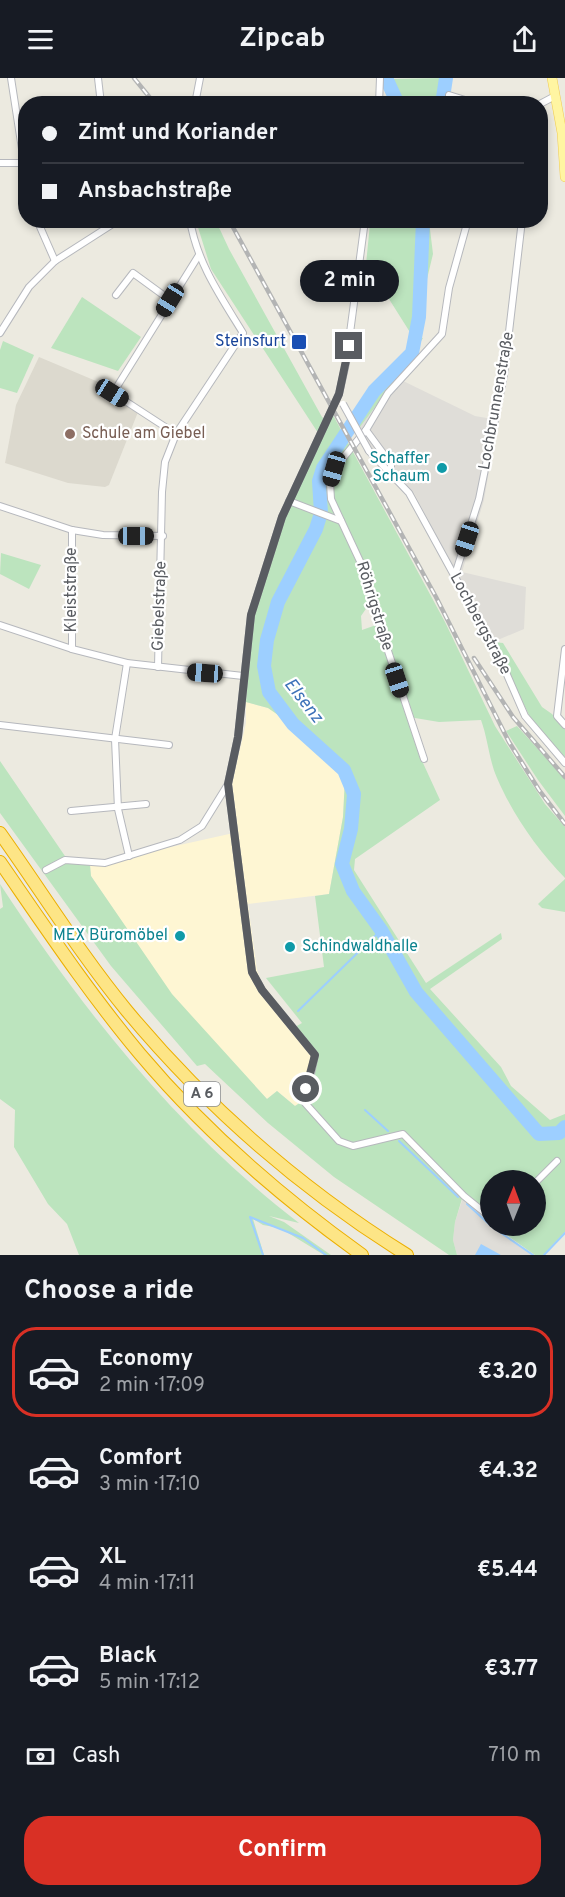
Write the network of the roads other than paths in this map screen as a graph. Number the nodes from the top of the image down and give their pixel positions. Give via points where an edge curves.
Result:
1 (11, 78) edge
2 (98, 78) edge
3 (200, 78) edge
4 (380, 78) edge
5 (552, 78) edge
6 (449, 95) dead end
7 (100, 96) edge
8 (197, 96) edge
9 (379, 96) edge
10 (452, 96) edge
11 (555, 96) junction
12 (548, 100) edge
13 (18, 124) edge
14 (564, 160) edge
15 (0, 163) edge
16 (18, 163) edge
17 (565, 177) edge
18 (41, 228) edge
19 (106, 228) edge
20 (192, 228) edge
21 (364, 228) edge
22 (466, 228) edge
23 (521, 228) edge
24 (199, 255) junction
25 (55, 261) junction
26 (116, 295) dead end
27 (170, 300) junction
28 (0, 333) edge
29 (339, 394) junction
30 (366, 430) junction
31 (176, 434) junction
32 (391, 475) junction
33 (289, 501) junction
34 (0, 506) edge
35 (341, 521) junction
36 (72, 530) junction
37 (162, 536) junction
38 (454, 578) junction
39 (0, 625) edge
40 (72, 649) junction
41 (565, 649) edge
42 (127, 663) junction
43 (158, 667) junction
44 (243, 676) junction
45 (0, 725) edge
46 (565, 725) edge
47 (115, 739) junction
48 (169, 745) dead end
49 (424, 759) dead end
50 (565, 763) edge
51 (228, 784) junction
52 (146, 804) dead end
53 (118, 808) junction
54 (71, 811) dead end
55 (0, 833) edge
56 (129, 856) junction
57 (0, 862) edge
58 (46, 870) dead end
59 (557, 1161) dead end
60 (546, 1172) edge
61 (480, 1209) edge
62 (362, 1255) edge
63 (407, 1255) edge

1 - 13 street
2 - 7 street
3 - 8 street
4 - 9 street
5 - 11 main road
6 - 10 street
11 - 12 street
11 - 14 main road
14 - 17 main road
15 - 16 street
18 - 25 street
19 - 25 street
20 - 24 street
21 - 29 street
22 - 30 street, Röhrigstraße via 449,288 442,334 387,393
23 - 38 street, Lochbrunnenstraße via 504,375 479,499
24 - 27 street
24 - 31 street, Giebelstraße via 243,333
25 - 28 street via 28,287
26 - 27 street via 133,273
27 - 31 street via 112,393
29 - 32 street, Lochbergstraße, bridge via 369,451
29 - 33 street
30 - 32 street via 391,464
30 - 35 street, Röhrigstraße via 334,469 330,483 331,499
31 - 37 street, Giebelstraße via 165,462
32 - 38 street, Lochbergstraße via 409,493
33 - 35 street
33 - 44 street via 267,555 251,615
34 - 36 street
35 - 49 street, Röhrigstraße via 365,572
36 - 37 street
36 - 40 street, Kleiststraße
37 - 43 street, Giebelstraße
38 - 50 street, Lochbergstraße via 501,661 525,716
39 - 40 street
40 - 42 street
41 - 46 street via 557,716
42 - 43 street
42 - 47 street
43 - 44 street
44 - 51 street via 238,737
45 - 47 street
47 - 48 street
47 - 53 street
51 - 56 street via 202,826 180,840
51 - 61 street via 252,972 315,1055 305,1103 339,1141 353,1146 403,1134
52 - 53 street
53 - 54 street
53 - 56 street
55 - 63 highway, A 6 via 126,1009 208,1099 298,1179
56 - 58 street via 105,863 65,860
57 - 62 highway, A 6 via 109,1016 183,1101 254,1169
59 - 60 street

